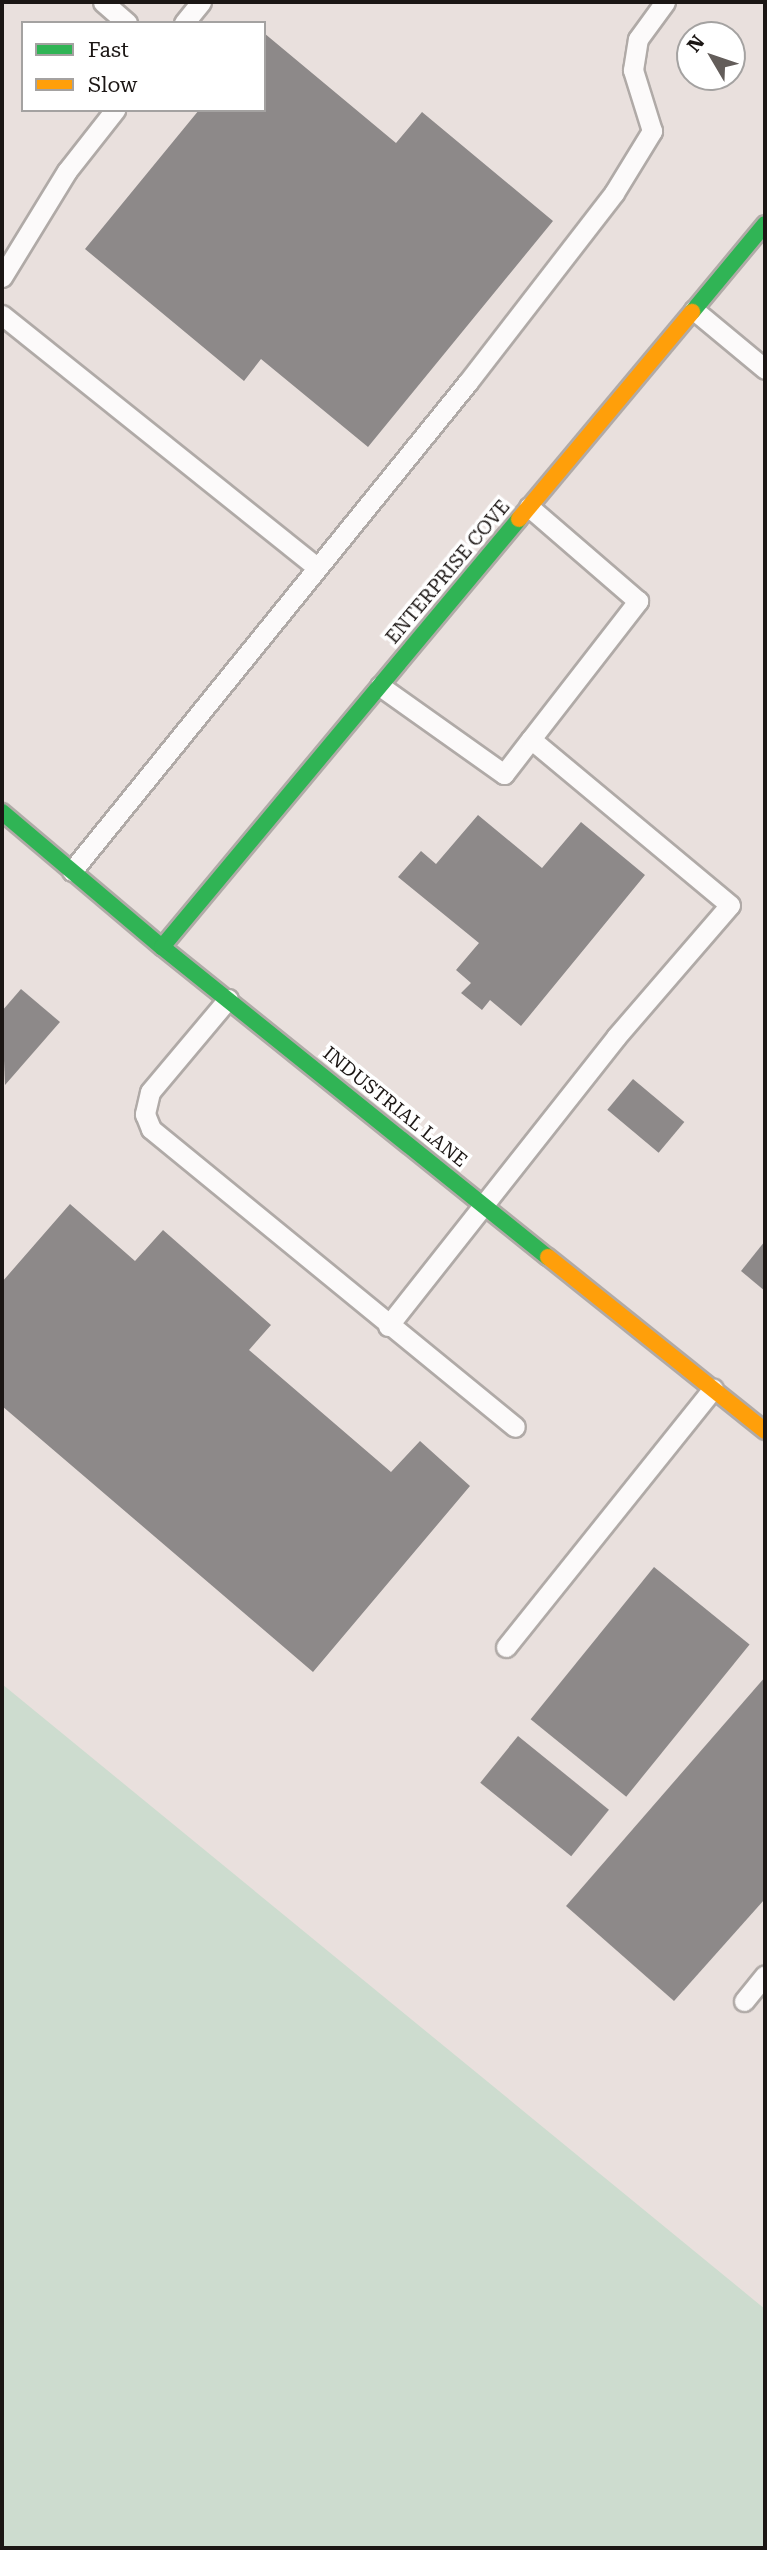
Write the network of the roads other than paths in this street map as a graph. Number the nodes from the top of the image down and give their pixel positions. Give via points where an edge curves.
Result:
1 (103, 2) edge
2 (201, 2) edge
3 (665, 2) edge
4 (125, 21) edge
5 (186, 21) edge
6 (113, 112) edge
7 (765, 224) edge
8 (2, 277) edge
9 (694, 310) junction
10 (2, 315) edge
11 (765, 369) edge
12 (529, 508) junction
13 (317, 567) junction
14 (380, 686) junction
15 (531, 739) junction
16 (2, 811) edge
17 (72, 871) junction
18 (162, 947) junction
19 (228, 999) junction
20 (486, 1206) junction
21 (388, 1326) junction
22 (713, 1389) junction
23 (515, 1427) dead end
24 (765, 1431) edge
25 (506, 1647) dead end
26 (765, 1975) edge
27 (744, 2001) dead end

1 - 4 lane
2 - 5 lane
3 - 13 lane via 638,39 633,70 652,131 614,193
6 - 8 lane via 67,171
7 - 9 street, ENTERPRISE COVE
9 - 11 lane
9 - 12 street, ENTERPRISE COVE
10 - 13 lane
12 - 14 street, ENTERPRISE COVE
12 - 15 lane via 638,601
13 - 17 lane
14 - 15 lane via 504,774
14 - 18 street, ENTERPRISE COVE
15 - 20 lane via 730,905 616,1037
16 - 17 street, INDUSTRIAL LANE
17 - 18 street, INDUSTRIAL LANE
18 - 19 street, INDUSTRIAL LANE
19 - 20 street, INDUSTRIAL LANE
19 - 21 lane via 150,1092 145,1114 151,1129
20 - 21 lane
20 - 22 street, INDUSTRIAL LANE
21 - 23 lane
22 - 24 street, INDUSTRIAL LANE
22 - 25 lane
26 - 27 lane

